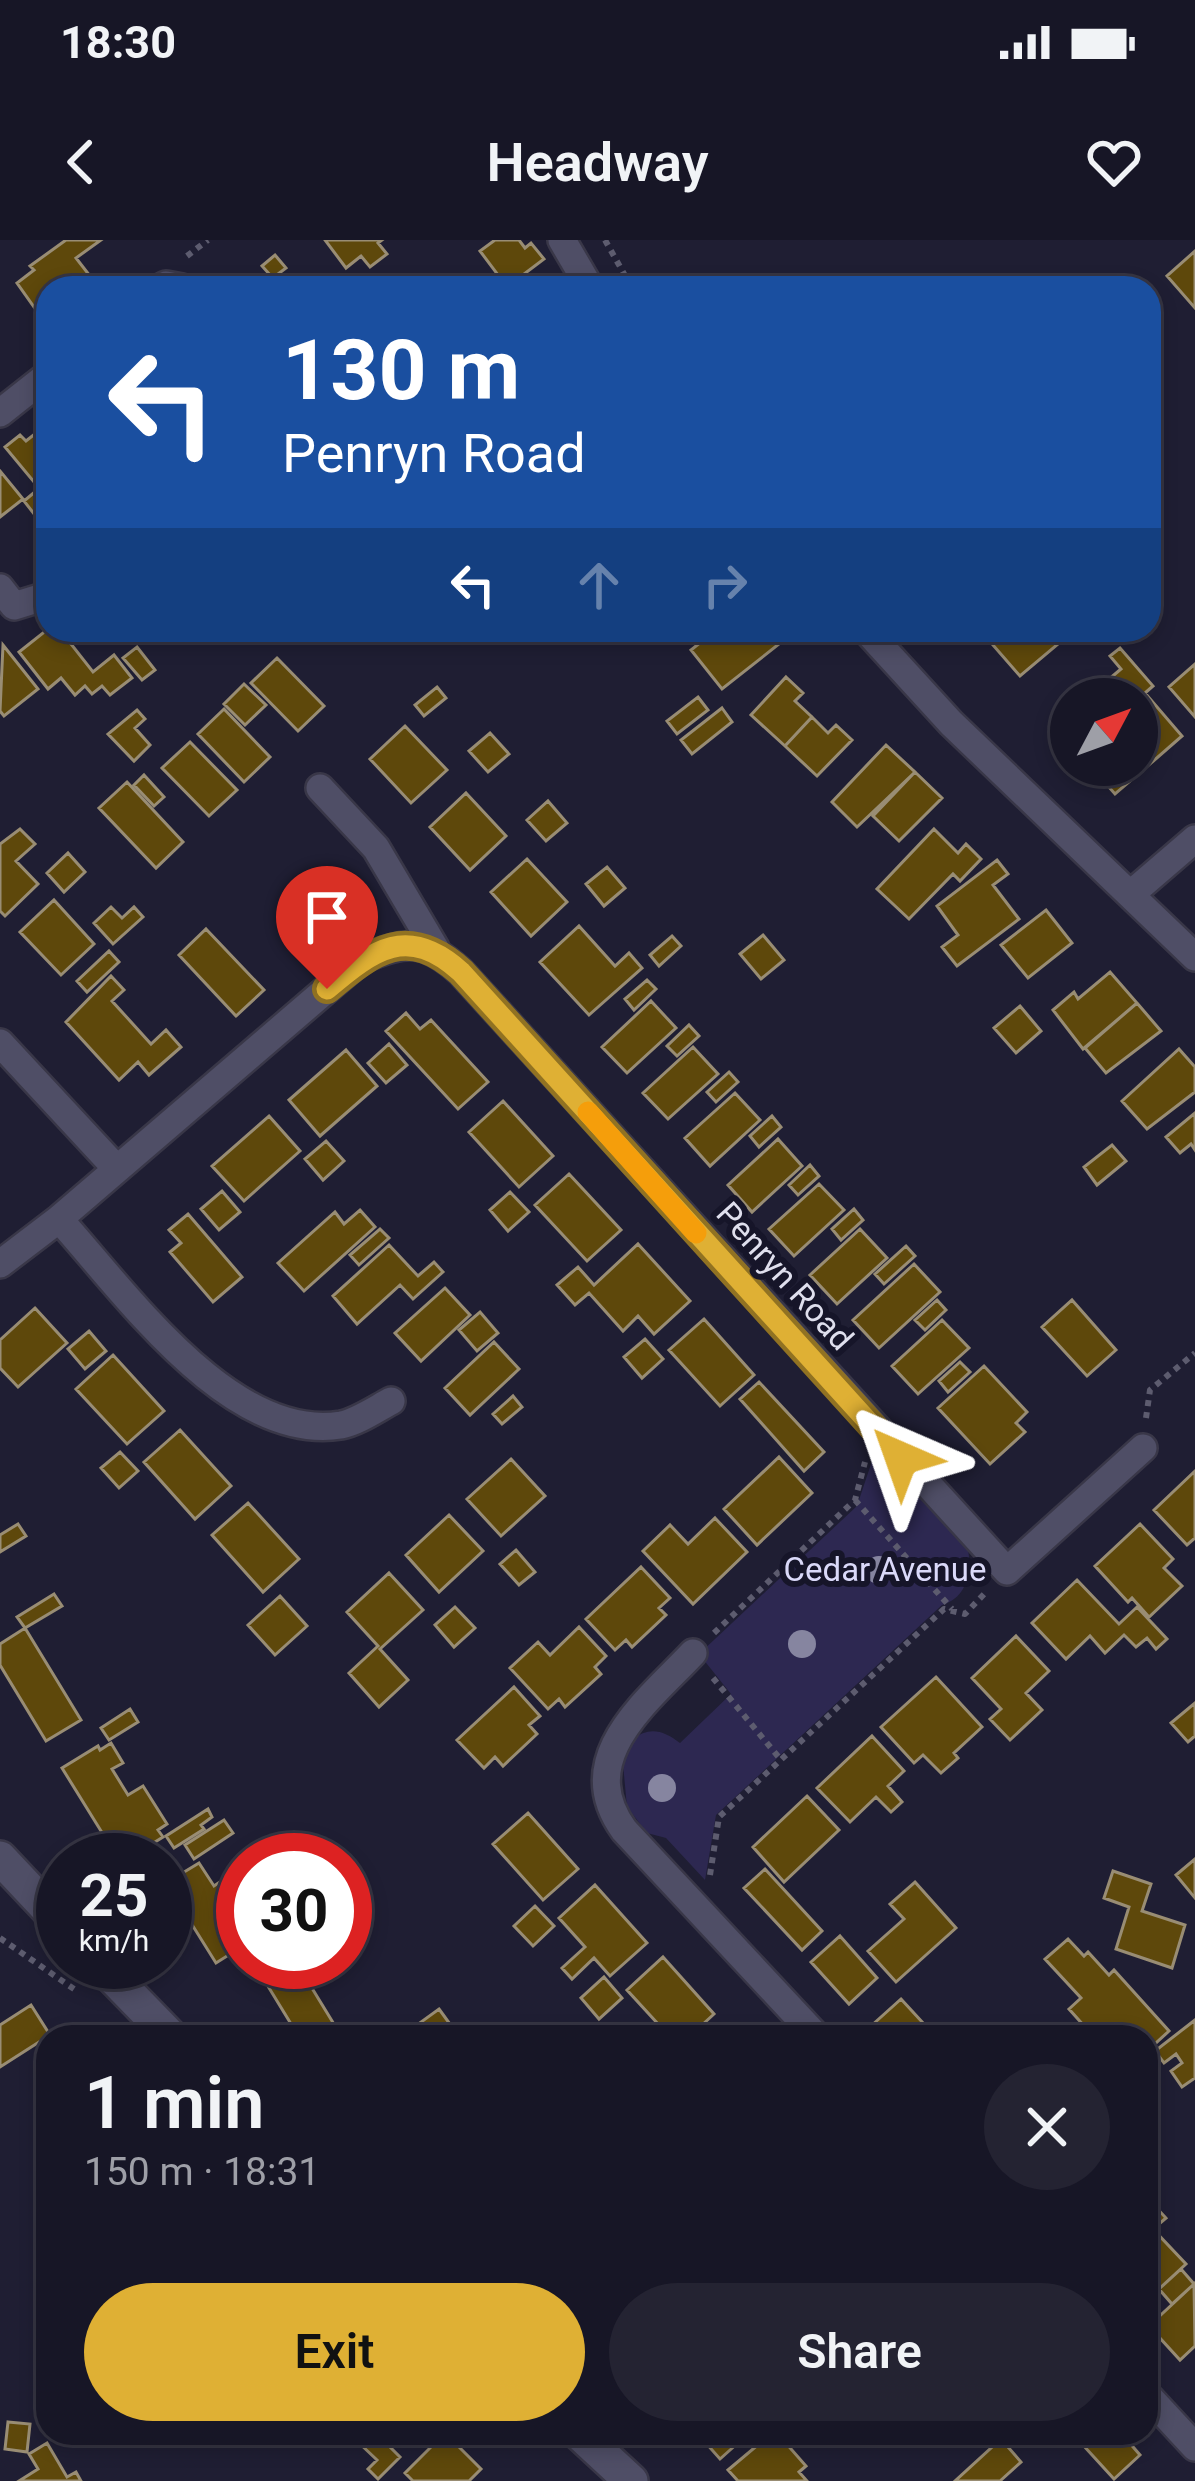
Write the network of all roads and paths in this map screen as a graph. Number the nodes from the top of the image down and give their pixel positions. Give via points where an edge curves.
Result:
1 (562, 240) edge
2 (605, 240) edge
3 (583, 276) edge
4 (625, 276) edge
5 (36, 384) edge
6 (0, 412) edge
7 (0, 588) edge
8 (36, 599) edge
9 (877, 642) edge
10 (320, 788) dead end
11 (1195, 839) edge
12 (1131, 894) junction
13 (435, 948) junction
14 (1195, 957) edge
15 (0, 1043) edge
16 (116, 1168) junction
17 (59, 1219) junction
18 (0, 1264) edge
19 (1195, 1353) edge
20 (391, 1401) dead end
21 (874, 1430) junction
22 (1143, 1448) joint
23 (855, 1500) junction
24 (1007, 1570) junction
25 (954, 1611) junction
26 (693, 1653) junction
27 (781, 1761) junction
28 (7, 1879) edge
29 (36, 1903) edge
30 (704, 1915) junction
31 (124, 1989) edge
32 (159, 2025) edge
33 (806, 2025) edge
34 (1158, 2407) edge
35 (592, 2445) edge
36 (1195, 2447) edge
37 (631, 2481) edge

1 - 3 street
2 - 4 path
5 - 6 street
7 - 8 street via 14,606
9 - 12 street via 950,724
10 - 13 street, Penryn Road via 376,848
11 - 12 street
12 - 14 street
13 - 16 street via 396,946 362,959
13 - 21 street, Penryn Road
15 - 16 street
16 - 17 street
17 - 18 street
17 - 20 street via 192,1366 252,1408 296,1424 343,1425
19 - 22 path via 1150,1390
21 - 23 path
21 - 24 street, Penryn Road
22 - 24 street
23 - 25 path
23 - 26 path
24 - 25 path via 965,1614
25 - 27 path via 944,1609
26 - 27 path
26 - 30 street via 627,1726 606,1777 616,1820
27 - 30 path via 719,1817
28 - 29 street
30 - 33 street
31 - 32 street
34 - 36 street
35 - 37 street

